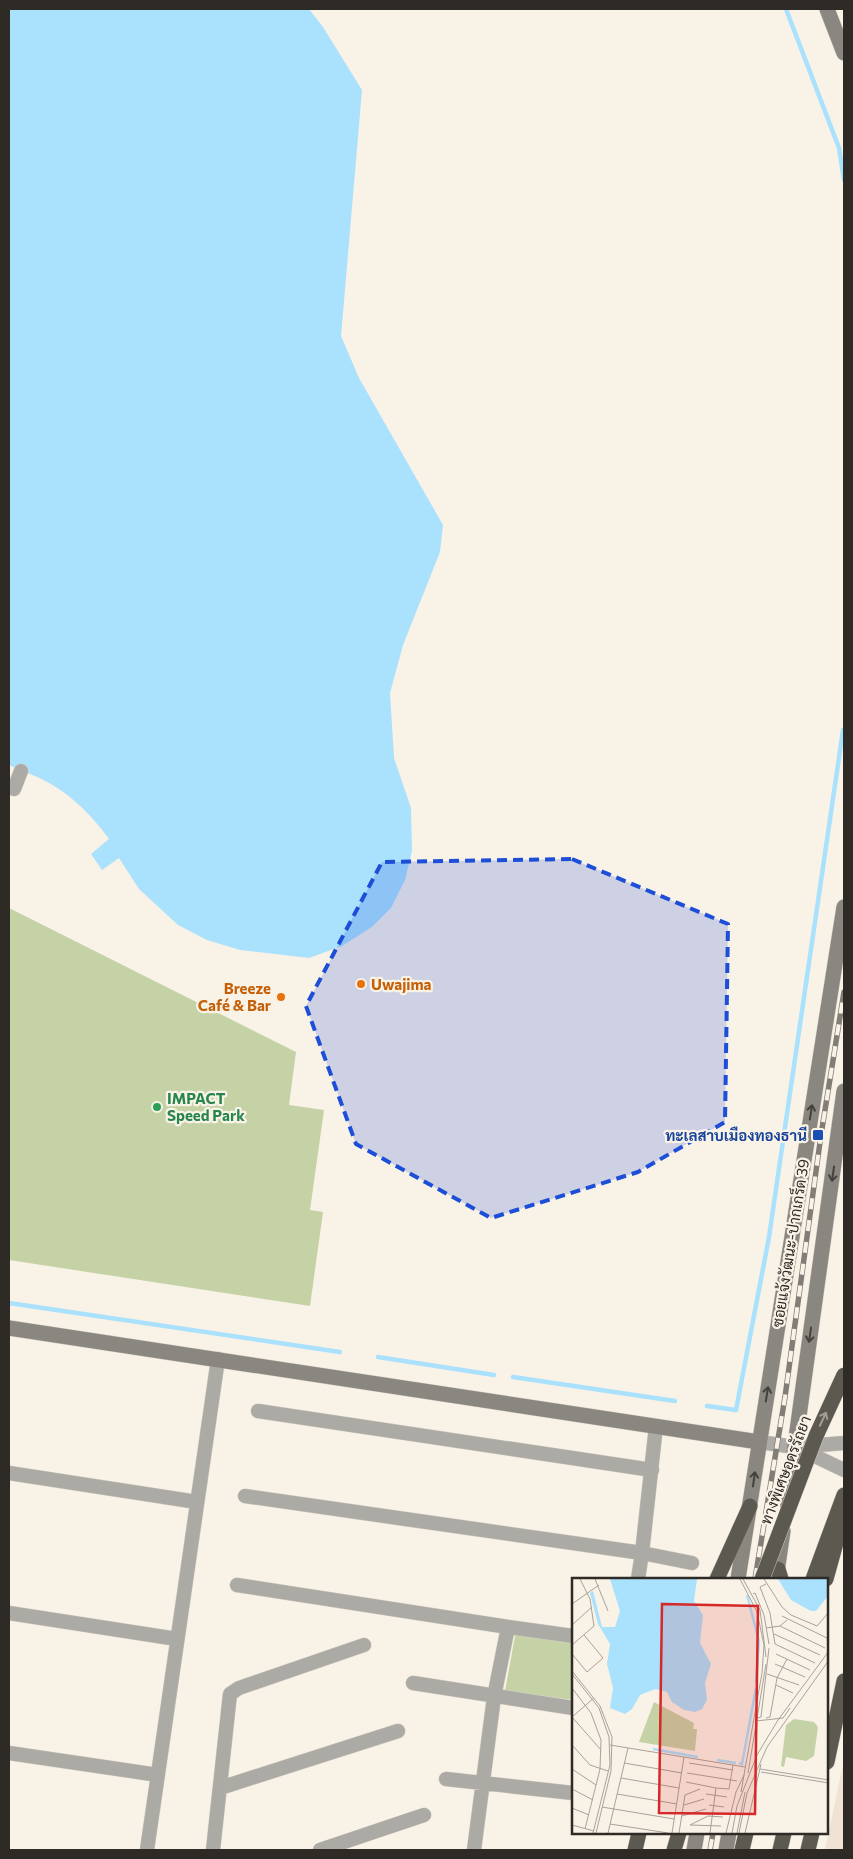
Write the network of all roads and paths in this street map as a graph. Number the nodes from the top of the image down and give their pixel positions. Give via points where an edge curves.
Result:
1 (827, 9) edge
2 (844, 53) edge
3 (21, 771) dead end
4 (14, 789) dead end
5 (844, 907) edge
6 (844, 1091) edge
7 (9, 1328) edge
8 (218, 1360) junction
9 (844, 1375) edge
10 (258, 1411) dead end
11 (656, 1426) junction
12 (759, 1442) junction
13 (844, 1443) edge
14 (795, 1447) junction
15 (652, 1470) junction
16 (844, 1470) edge
17 (9, 1473) edge
18 (844, 1495) edge
19 (245, 1496) dead end
20 (197, 1502) junction
21 (750, 1506) junction
22 (844, 1526) edge
23 (642, 1553) junction
24 (692, 1563) dead end
25 (778, 1576) edge
26 (638, 1578) edge
27 (717, 1578) edge
28 (738, 1578) edge
29 (762, 1578) edge
30 (814, 1578) edge
31 (826, 1578) edge
32 (237, 1585) dead end
33 (9, 1613) edge
34 (508, 1627) junction
35 (572, 1636) edge
36 (177, 1639) junction
37 (364, 1645) dead end
38 (844, 1681) edge
39 (413, 1683) dead end
40 (494, 1697) junction
41 (572, 1708) edge
42 (398, 1731) dead end
43 (9, 1753) edge
44 (828, 1757) edge
45 (158, 1775) junction
46 (446, 1779) dead end
47 (483, 1784) junction
48 (220, 1788) junction
49 (572, 1793) edge
50 (424, 1815) dead end
51 (638, 1834) edge
52 (679, 1834) edge
53 (684, 1834) edge
54 (697, 1834) edge
55 (729, 1834) edge
56 (746, 1834) edge
57 (784, 1834) edge
58 (812, 1834) edge
59 (146, 1850) edge
60 (213, 1850) edge
61 (320, 1850) edge
62 (474, 1850) edge
63 (635, 1850) edge
64 (674, 1850) edge
65 (681, 1850) edge
66 (694, 1850) edge
67 (726, 1850) edge
68 (742, 1850) edge
69 (780, 1850) edge
70 (808, 1850) edge

1 - 2 main road
3 - 4 street
12 -> 5 main road, ซอยแจ้งวัฒนะ-ปากเกร็ด 39
6 -> 14 main road, ซอยแจ้งวัฒนะ-ปากเกร็ด 39
7 - 8 main road
8 - 11 main road
8 - 20 street
29 -> 9 highway, ทางพิเศษอุดรรัถยา, bridge via 816,1436
10 - 15 street
11 - 12 main road
11 - 15 street
12 - 14 street
21 -> 12 main road, ซอยแจ้งวัฒนะ-ปากเกร็ด 39
13 - 14 street
14 - 16 street
14 - 25 main road, ซอยแจ้งวัฒนะ-ปากเกร็ด 39
15 - 23 street
17 - 20 street
18 - 30 highway
19 - 23 street
20 - 36 street
21 - 27 highway
21 - 28 main road, ซอยแจ้งวัฒนะ-ปากเกร็ด 39
22 - 31 highway
23 - 24 street
23 - 26 street
32 - 34 street
33 - 36 street
34 - 35 street
34 - 40 street
36 - 45 street
37 - 48 street via 239,1688 230,1694
38 - 44 highway
39 - 40 street
40 - 41 street
40 - 47 street
42 - 48 street
43 - 45 street
45 - 59 street
46 - 47 street
47 - 49 street
47 - 62 street
48 - 60 street
50 - 61 street
51 - 63 highway
52 - 64 highway
53 - 65 highway
54 - 66 main road
55 - 67 main road
56 - 68 highway
57 - 69 highway
58 - 70 highway

